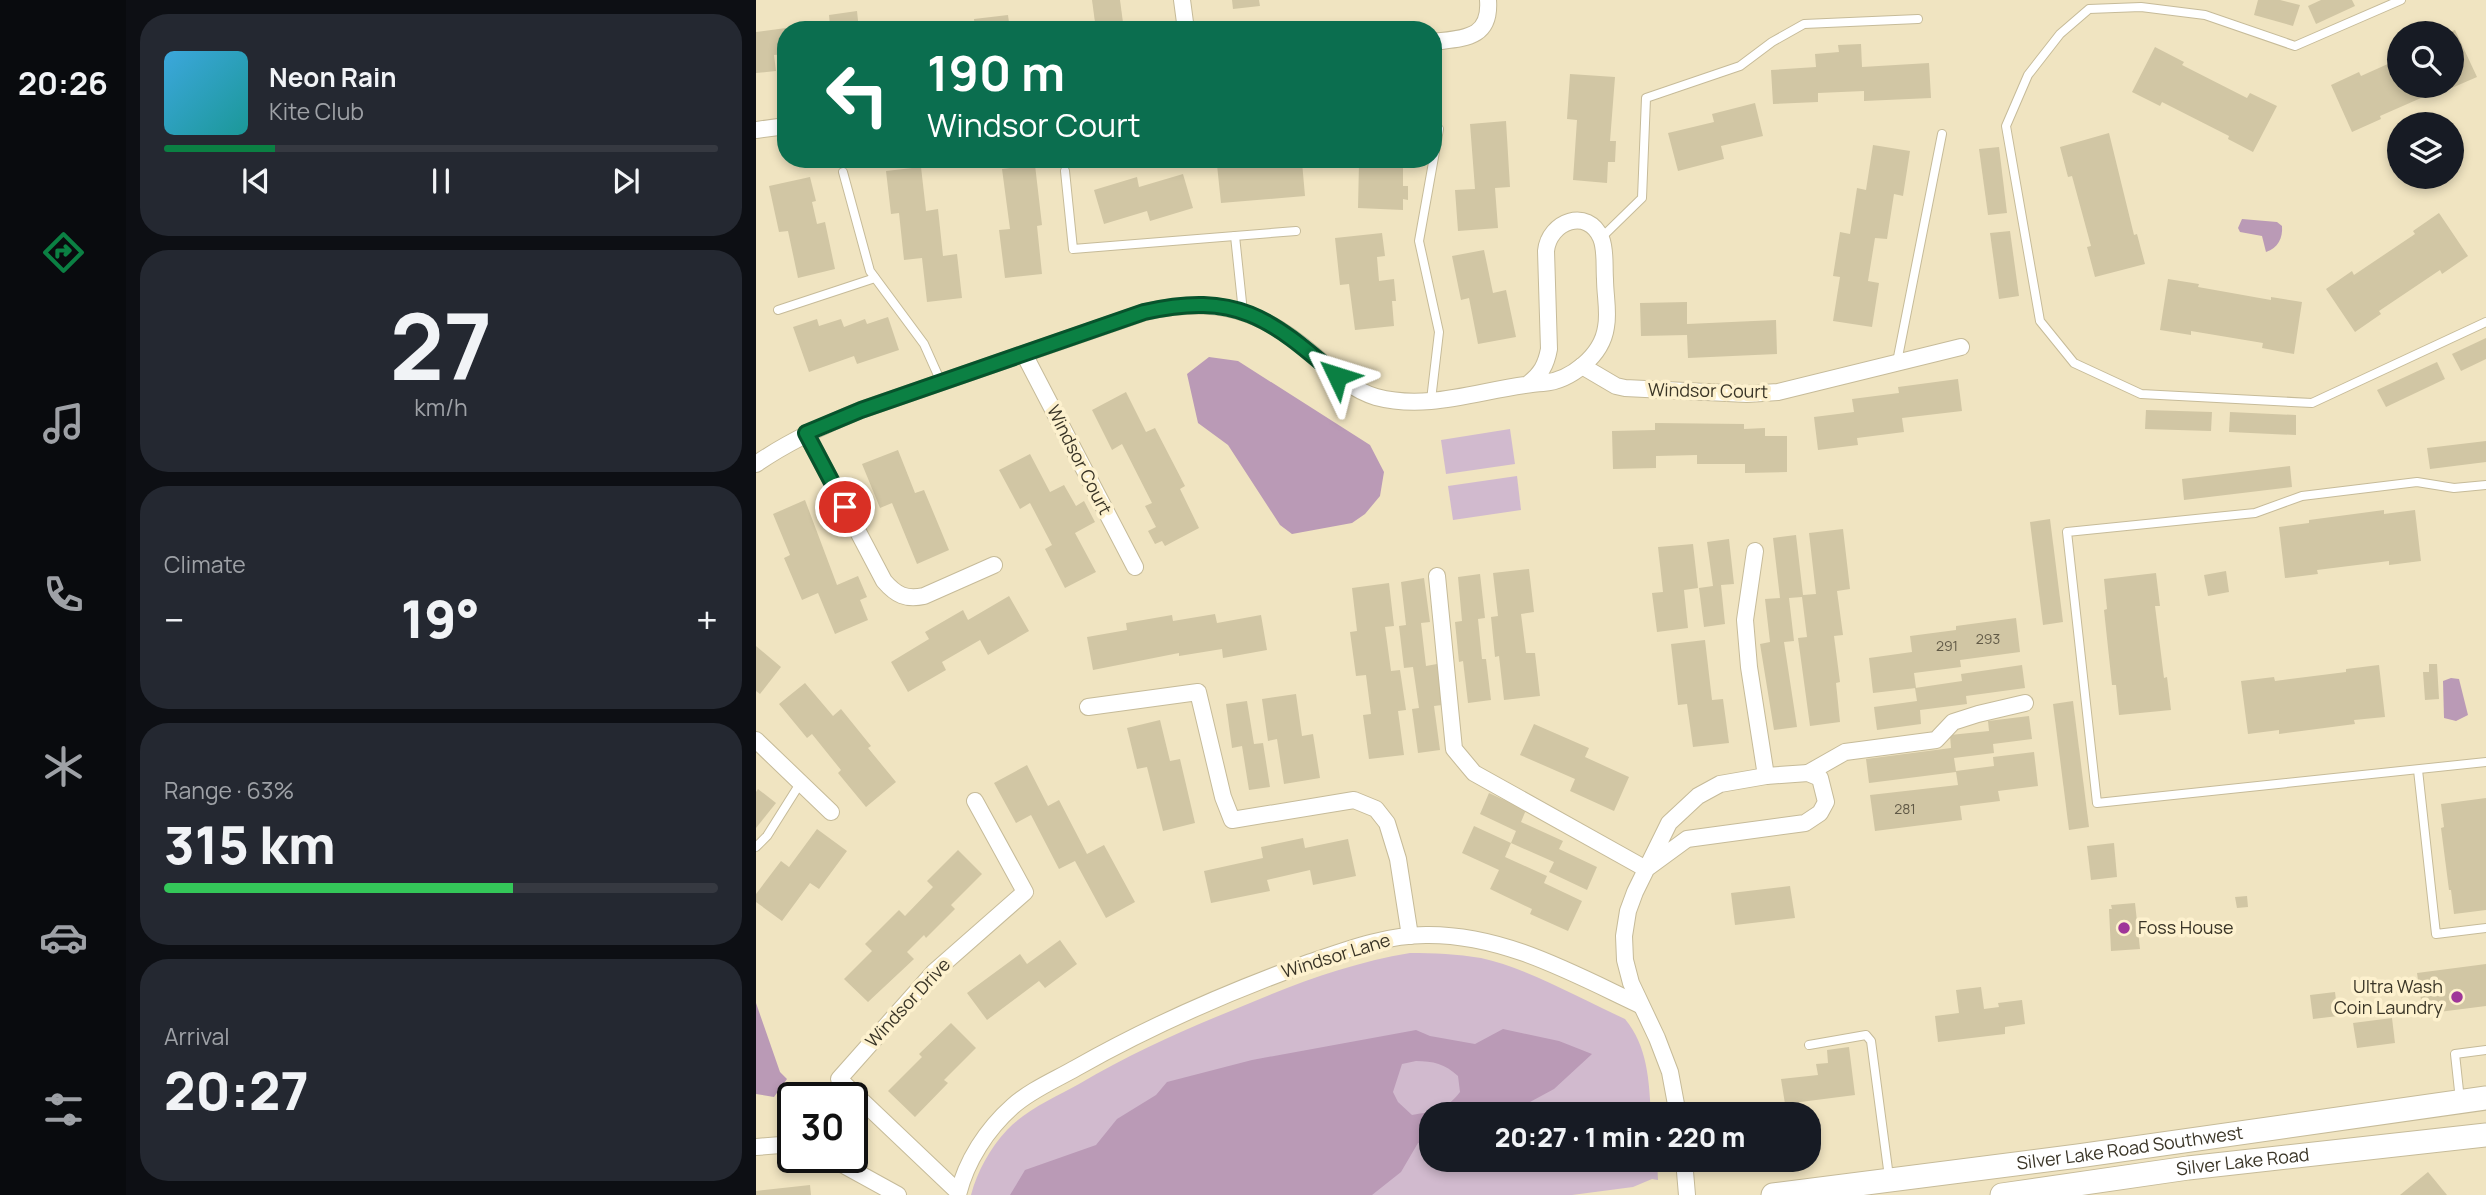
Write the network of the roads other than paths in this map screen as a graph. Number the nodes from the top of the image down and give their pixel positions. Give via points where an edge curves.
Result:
1 (1182, 0) edge
2 (1488, 0) edge
3 (2401, 0) edge
4 (1918, 19) dead end
5 (1185, 21) edge
6 (1442, 40) edge
7 (777, 127) edge
8 (756, 130) edge
9 (1942, 134) dead end
10 (1432, 168) edge
11 (1065, 171) dead end
12 (843, 172) dead end
13 (1296, 231) dead end
14 (1235, 236) junction
15 (1601, 238) junction
16 (875, 278) junction
17 (778, 310) dead end
18 (1242, 312) junction
19 (2486, 322) edge
20 (1961, 347) dead end
21 (1024, 354) junction
22 (1897, 362) junction
23 (1582, 366) junction
24 (941, 382) junction
25 (1528, 384) junction
26 (1431, 400) junction
27 (806, 433) junction
28 (756, 464) edge
29 (2486, 485) edge
30 (1755, 551) dead end
31 (994, 565) dead end
32 (1135, 567) dead end
33 (1437, 576) dead end
34 (2025, 704) dead end
35 (1088, 707) dead end
36 (756, 740) edge
37 (2486, 762) edge
38 (2418, 770) junction
39 (1808, 774) junction
40 (1766, 776) junction
41 (801, 782) junction
42 (975, 800) dead end
43 (831, 812) dead end
44 (756, 847) edge
45 (1646, 869) junction
46 (2486, 928) edge
47 (1410, 936) junction
48 (1640, 1005) junction
49 (1809, 1045) dead end
50 (2486, 1050) edge
51 (2486, 1098) edge
52 (2460, 1101) junction
53 (1676, 1102) edge
54 (2486, 1135) edge
55 (777, 1145) edge
56 (756, 1147) edge
57 (1685, 1172) edge
58 (858, 1173) edge
59 (1890, 1180) junction
60 (958, 1194) edge
61 (898, 1195) edge
62 (1688, 1195) edge
63 (1773, 1195) edge
64 (2002, 1195) edge

1 - 5 street
2 - 6 street via 1484,27 1474,35
3 - 19 lane via 2295,46 2205,15 2141,7 2089,9 2060,34 2028,75 2006,126 2040,321 2074,363 2141,394 2312,403
4 - 15 lane via 1804,24 1740,66 1646,98 1642,198
7 - 8 street
9 - 22 lane
10 - 26 lane via 1419,241 1439,332
11 - 14 lane via 1073,249
12 - 16 lane
13 - 14 lane
14 - 18 lane
15 - 23 street via 1606,327 1596,350
15 - 25 street via 1586,223 1572,221 1558,226 1549,237 1547,363
16 - 17 lane
16 - 24 lane via 923,344
18 - 21 street via 1202,304 1173,306
18 - 26 street via 1278,327 1353,387 1394,401
20 - 22 street, Windsor Court
21 - 24 street
21 - 32 street, Windsor Court
22 - 23 street, Windsor Court via 1778,392 1747,394 1625,388
23 - 25 street via 1564,378
24 - 27 street
25 - 26 street
27 - 28 street
27 - 31 street via 893,591 903,597 925,596
29 - 38 lane via 2454,488 2417,482 2302,496 2255,513 2067,532 2097,803
30 - 40 street via 1745,620
33 - 45 street via 1454,749 1465,766
34 - 39 street via 1954,722 1936,740 1845,752
35 - 47 street via 1198,692 1232,820 1354,800 1376,809 1387,823 1398,859
36 - 41 street
37 - 38 lane
38 - 46 lane via 2436,934
39 - 40 street
39 - 45 street via 1820,778 1826,802 1820,813 1805,823 1687,839
40 - 45 street via 1720,784 1698,796 1669,823
41 - 43 street
41 - 44 lane
42 - 60 street, Windsor Drive via 1025,892 934,972 839,1079
45 - 48 street via 1628,911 1624,936 1625,960
47 - 48 street, Windsor Lane via 1460,936 1496,943
47 - 60 street, Windsor Lane via 1360,945 1259,981 1178,1015 1042,1087 993,1125
48 - 53 street via 1670,1072
49 - 59 lane via 1866,1035 1871,1041
50 - 52 lane via 2455,1054
51 - 52 main road, Silver Lake Road Southwest
52 - 59 main road, Silver Lake Road Southwest
54 - 64 main road, Silver Lake Road via 2202,1166
55 - 56 street
57 - 62 street
58 - 61 street
59 - 63 main road, Silver Lake Road Southwest

